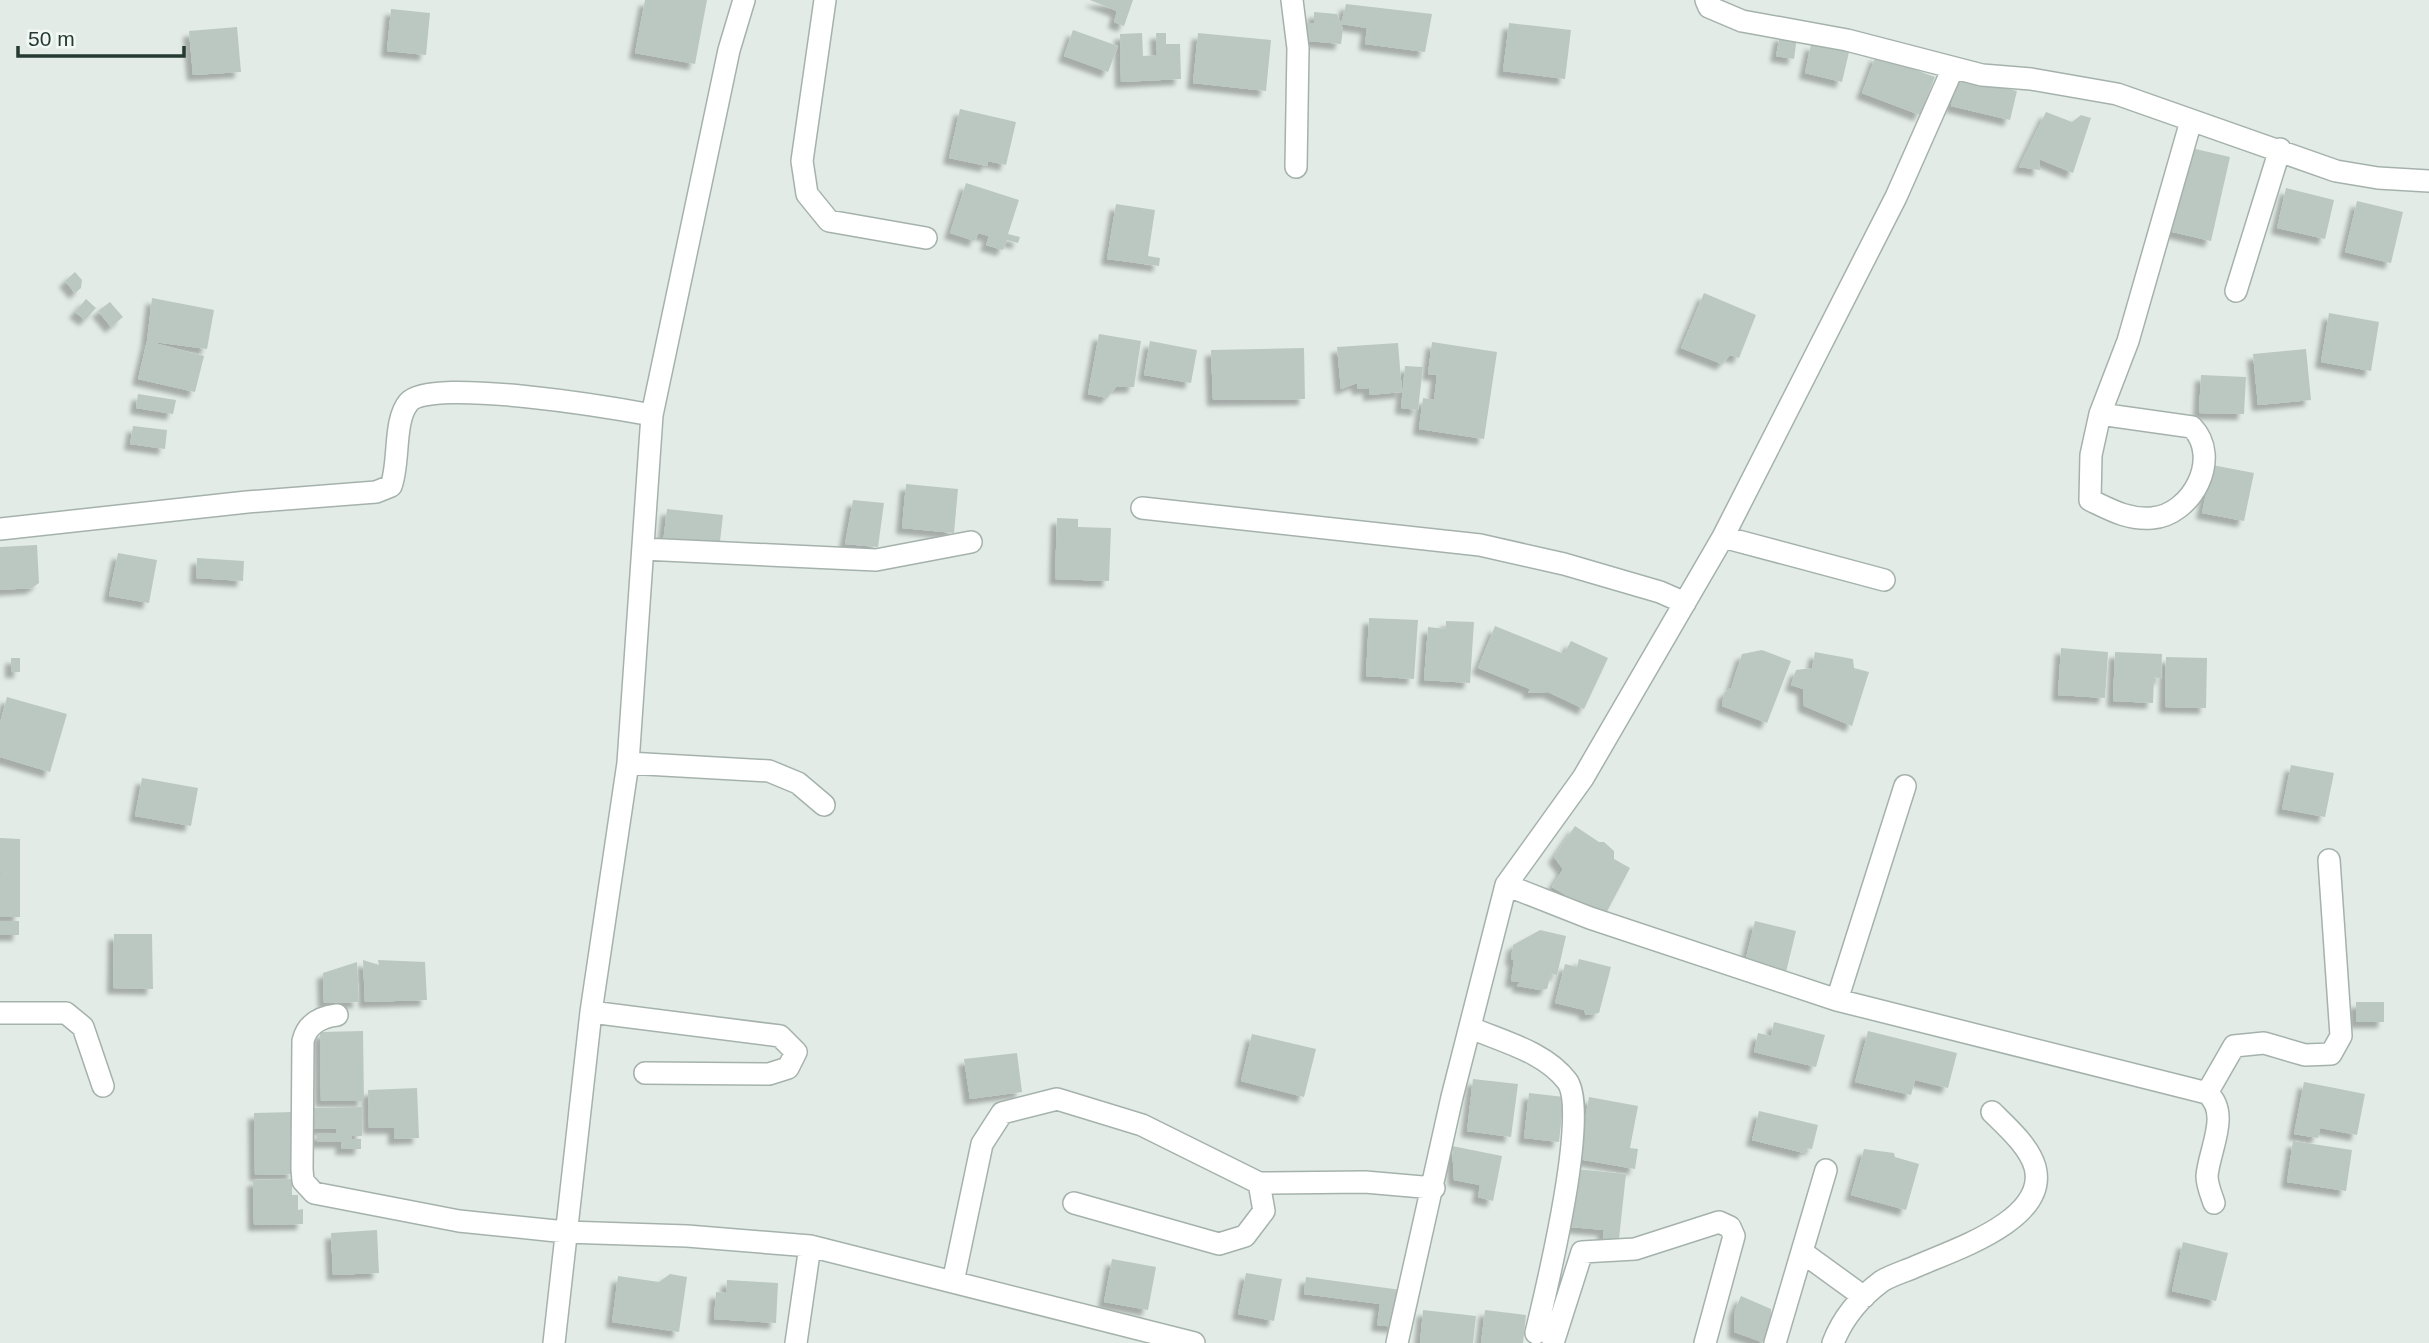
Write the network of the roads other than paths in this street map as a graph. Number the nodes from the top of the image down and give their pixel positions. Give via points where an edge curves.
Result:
1 (744, 0) edge
2 (825, 0) edge
3 (1292, 0) edge
4 (1706, 0) edge
5 (1953, 68) junction
6 (2191, 121) junction
7 (2280, 149) junction
8 (1296, 167) dead end
9 (2429, 181) edge
10 (926, 239) dead end
11 (2236, 290) dead end
12 (2100, 414) junction
13 (652, 415) junction
14 (1142, 509) dead end
15 (0, 529) edge
16 (1723, 537) junction
17 (971, 542) dead end
18 (643, 549) junction
19 (1884, 580) dead end
20 (1685, 603) junction
21 (628, 763) junction
22 (1905, 786) dead end
23 (824, 805) dead end
24 (2329, 860) dead end
25 (1506, 886) junction
26 (1837, 1000) junction
27 (592, 1012) junction
28 (0, 1013) edge
29 (337, 1015) dead end
30 (1471, 1028) junction
31 (645, 1073) dead end
32 (103, 1086) dead end
33 (2207, 1093) junction
34 (1992, 1112) dead end
35 (1826, 1170) dead end
36 (1259, 1184) junction
37 (1434, 1188) junction
38 (1074, 1203) dead end
39 (2214, 1203) dead end
40 (566, 1232) junction
41 (810, 1246) junction
42 (1802, 1252) junction
43 (954, 1282) junction
44 (1864, 1297) junction
45 (1544, 1338) edge
46 (554, 1343) edge
47 (796, 1343) edge
48 (1194, 1343) edge
49 (1397, 1343) edge
50 (1705, 1343) edge
51 (1775, 1343) edge
52 (1833, 1343) edge

1 - 13 street via 729,50
2 - 10 street via 802,161 807,194 830,221
3 - 8 street via 1298,48
4 - 5 street via 1709,7 1741,21 1847,40
5 - 6 street via 2118,94
5 - 16 street via 1896,197
6 - 7 street
6 - 12 street via 2128,341
7 - 9 street via 2336,171
7 - 11 street
12 - 12 street via 2192,427 2201,436 2206,453 2201,479 2177,510 2154,518 2124,517 2090,500 2091,455
13 - 15 street via 520,397 436,392 409,402 402,415 396,473 391,485 376,492
13 - 18 street
14 - 20 street via 1480,545 1564,564
16 - 19 street
16 - 20 street
17 - 18 street via 876,560
18 - 21 street
20 - 25 street via 1583,778
21 - 23 street via 769,771 798,783
21 - 27 street
22 - 26 street
24 - 33 street via 2340,1036 2331,1054 2305,1055 2264,1043 2234,1046
25 - 26 street
25 - 30 street
26 - 33 street
27 - 31 street via 780,1036 796,1052 788,1068 769,1074
27 - 40 street
28 - 32 street via 66,1013 83,1027
29 - 40 street via 320,1018 303,1041 302,1169 303,1181 314,1193 459,1221
30 - 37 street
30 - 45 street via 1549,1061 1570,1084 1575,1114
33 - 39 street via 2219,1110 2207,1177
34 - 44 street via 2015,1135 2035,1167 2033,1197 2004,1224 1884,1280
35 - 42 street
36 - 37 street via 1344,1181
36 - 38 street via 1264,1211 1245,1236 1219,1244
36 - 43 street via 1142,1125 1057,1099 1002,1113 982,1144
37 - 49 street
40 - 41 street
40 - 46 street
41 - 43 street
41 - 47 street
42 - 44 street
42 - 51 street
43 - 48 street
44 - 52 street via 1842,1319
45 - 50 street via 1582,1252 1635,1249 1719,1222 1730,1227 1734,1236

